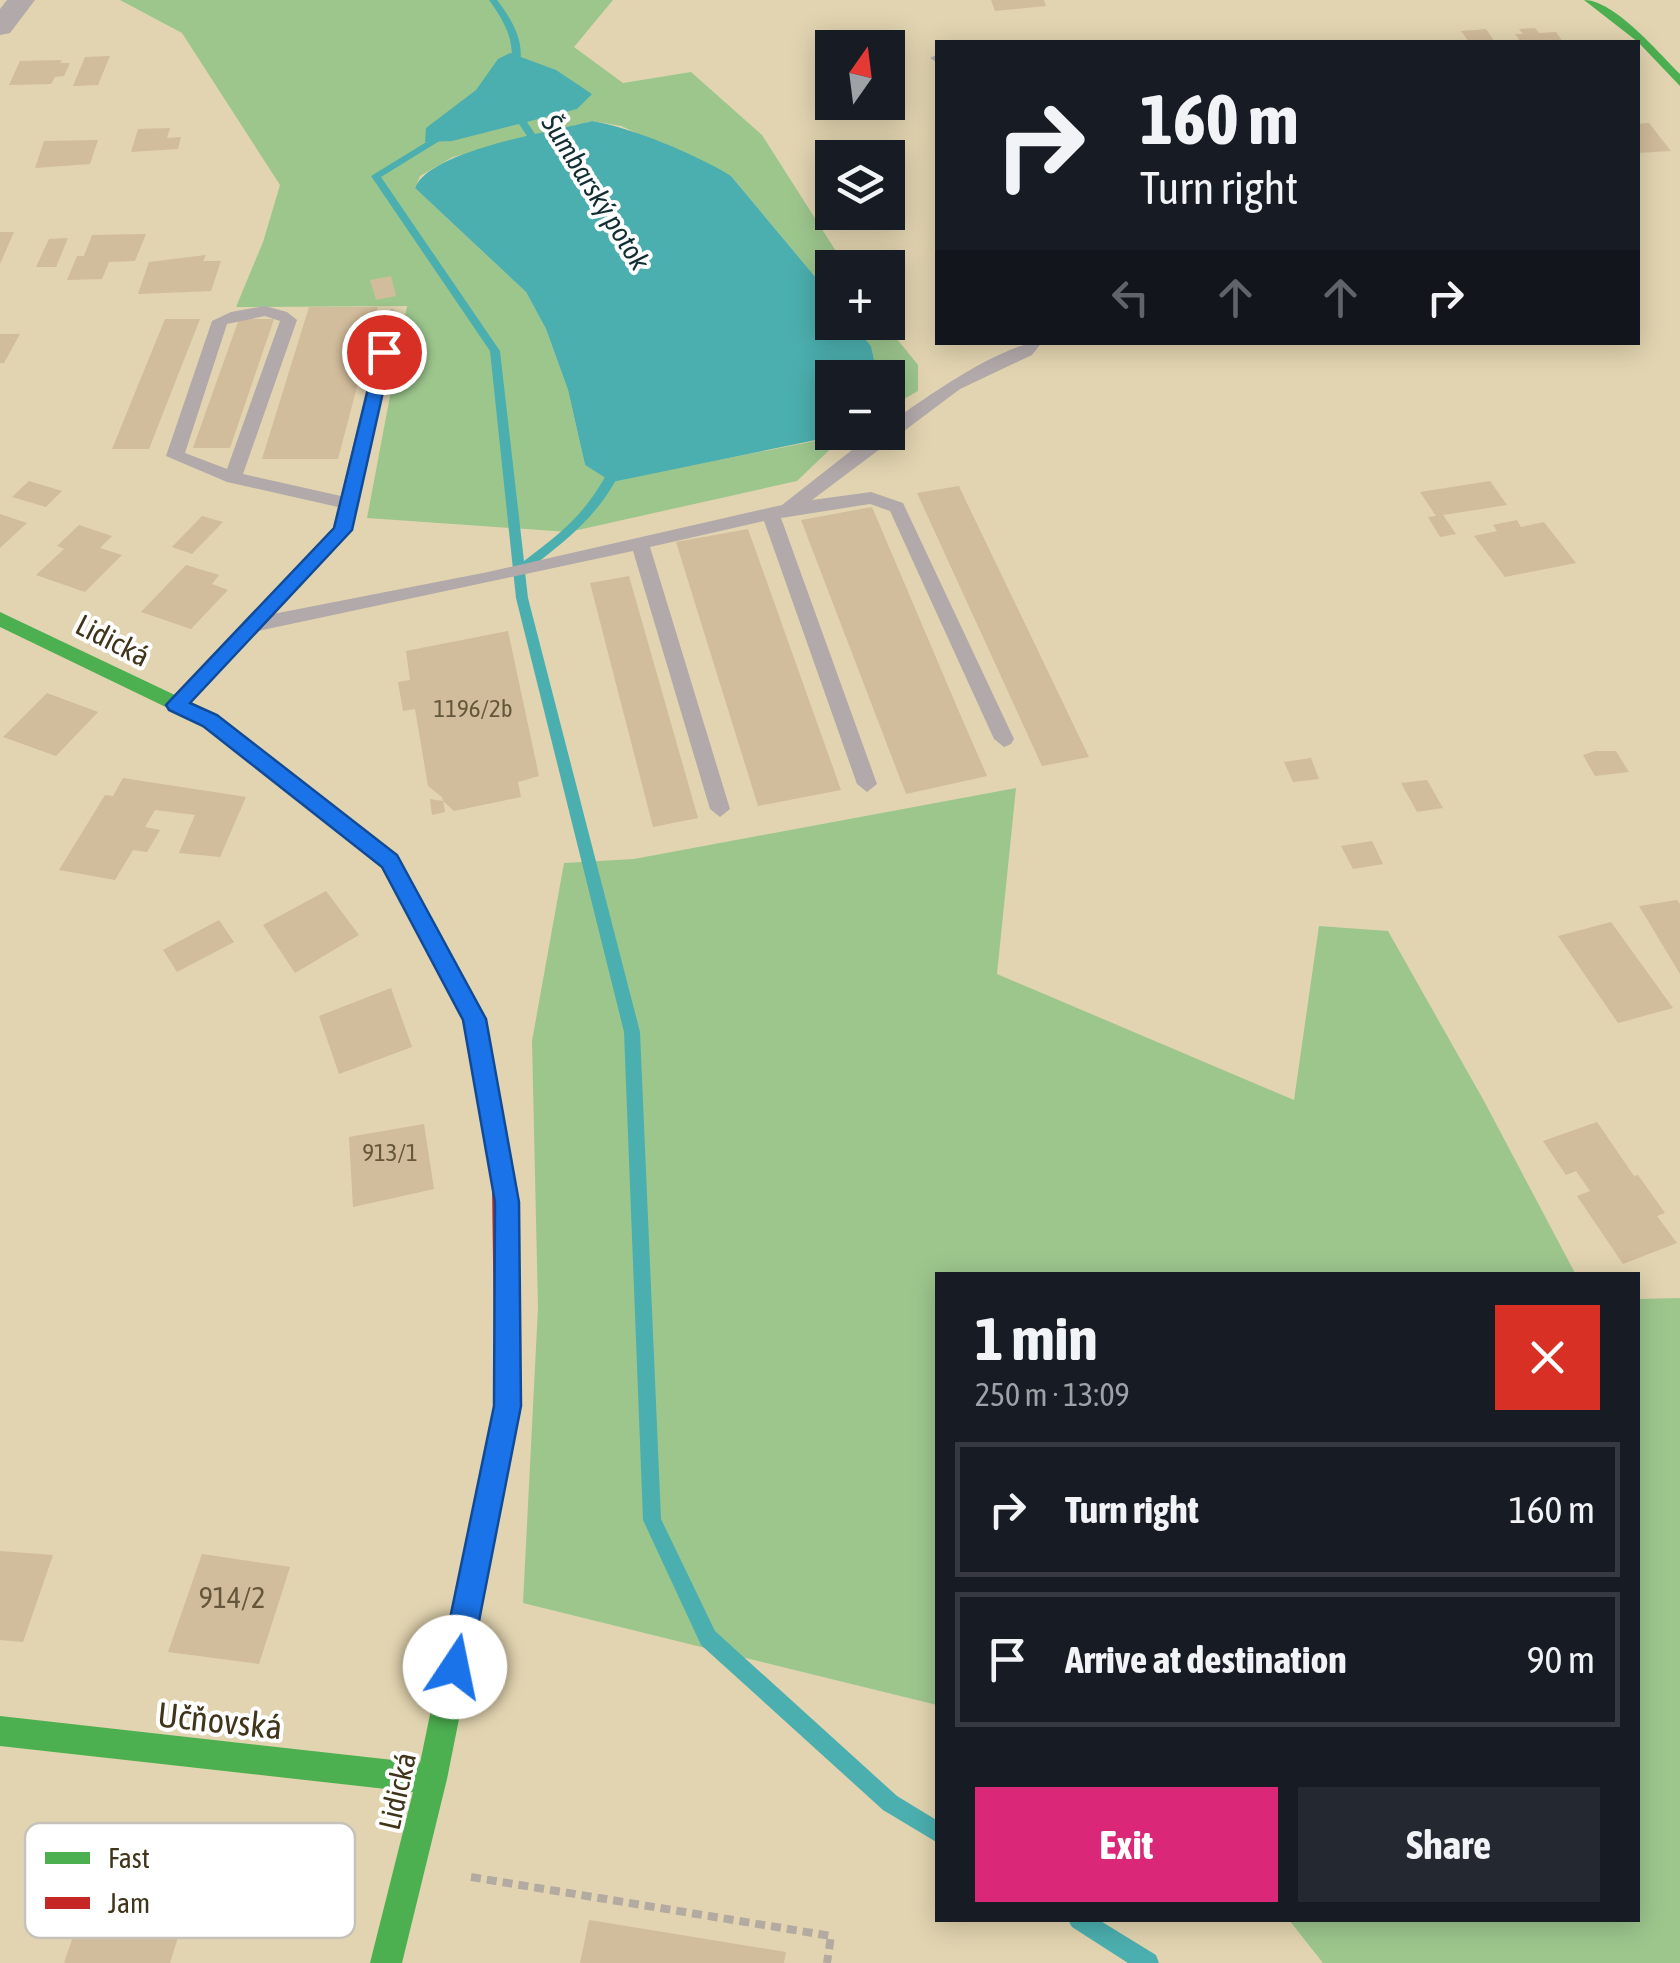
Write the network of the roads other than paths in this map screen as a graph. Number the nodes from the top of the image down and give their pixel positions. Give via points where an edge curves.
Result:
1 (21, 0) edge
2 (1590, 0) edge
3 (0, 27) edge
4 (1638, 40) edge
5 (1640, 41) edge
6 (1680, 82) edge
7 (392, 314) dead end
8 (1032, 345) edge
9 (905, 420) edge
10 (863, 450) edge
11 (233, 478) junction
12 (349, 504) junction
13 (779, 512) junction
14 (640, 543) junction
15 (0, 619) edge
16 (252, 625) junction
17 (176, 705) junction
18 (1004, 739) dead end
19 (867, 784) dead end
20 (720, 809) dead end
21 (0, 1730) edge
22 (432, 1779) junction
23 (386, 1963) edge

1 - 3 street
2 - 4 street
5 - 6 street
7 - 12 lane
8 - 9 lane
10 - 13 lane
11 - 11 lane via 289,320 282,314 220,321 175,456
11 - 12 lane
12 - 16 lane via 342,530
13 - 14 lane
13 - 18 lane via 872,498 897,507
13 - 19 lane
14 - 16 lane
14 - 20 lane
15 - 17 street, Lidická
16 - 17 lane
17 - 22 street, Lidická via 210,720 389,861 474,1019 507,1202 508,1406
21 - 22 street, Učňovská
22 - 23 street, Lidická

